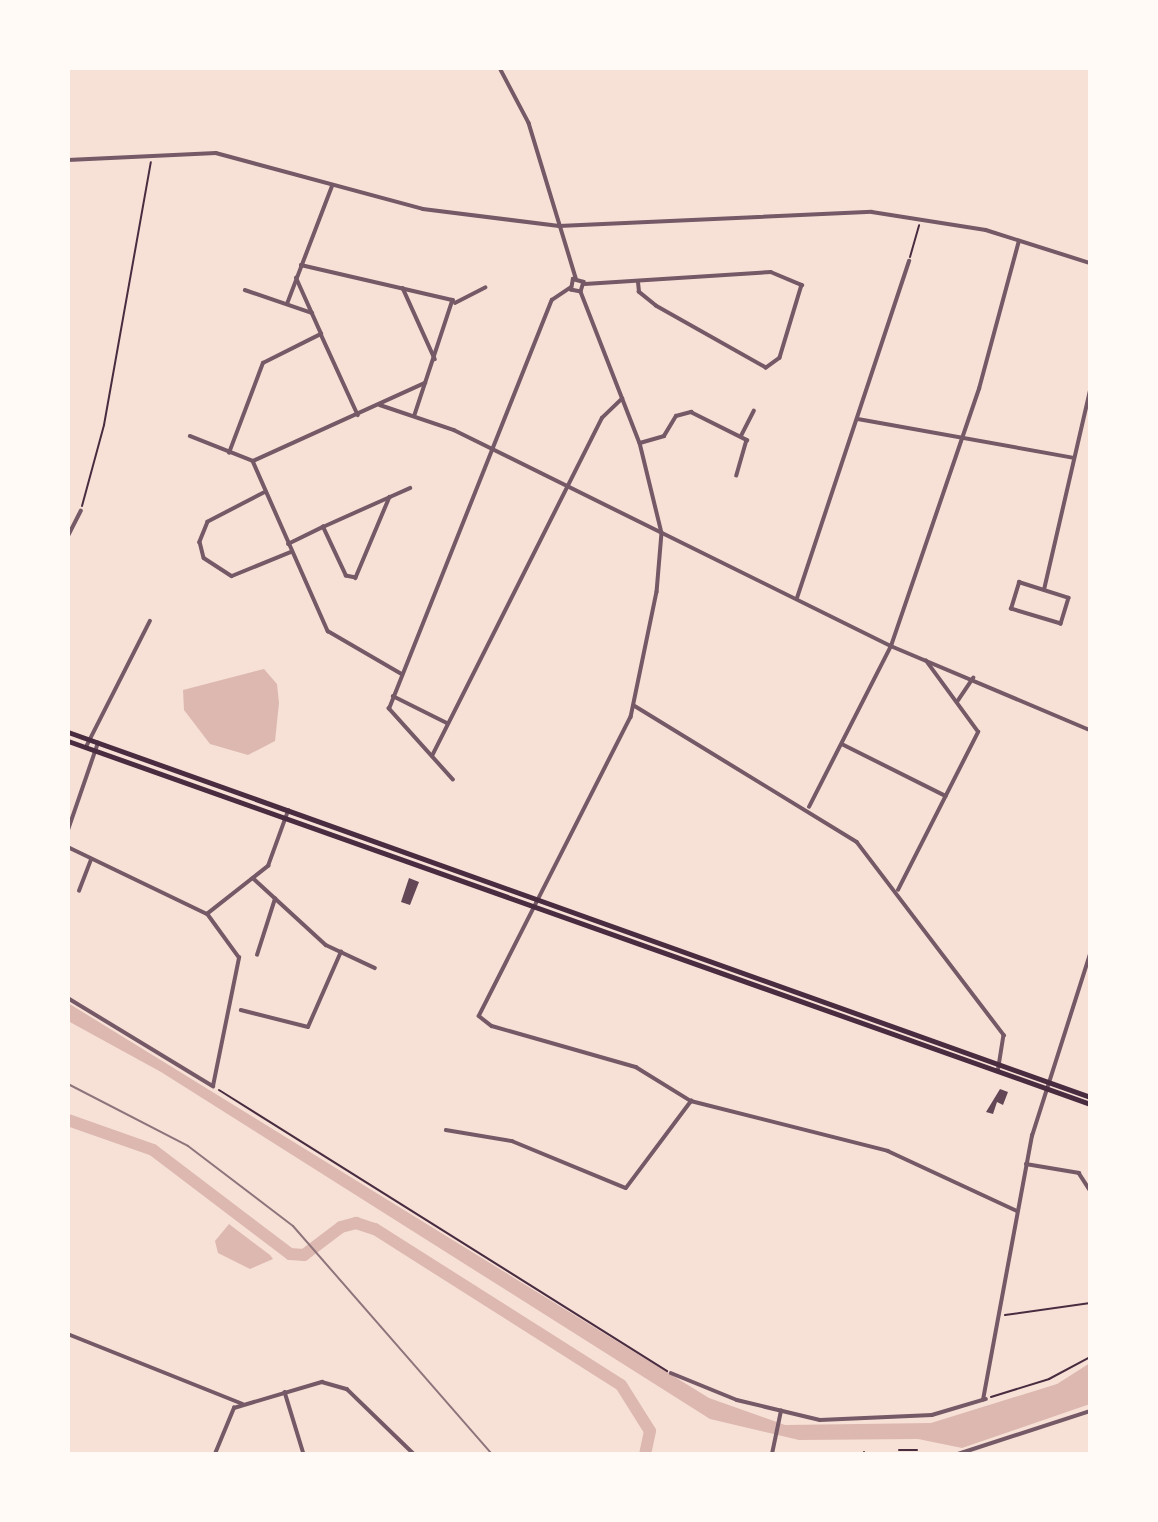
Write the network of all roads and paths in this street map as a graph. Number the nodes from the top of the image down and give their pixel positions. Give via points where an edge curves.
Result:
1 (500, 68) edge
2 (153, 155) junction
3 (68, 160) edge
4 (332, 186) junction
5 (921, 218) junction
6 (559, 226) junction
7 (1019, 241) junction
8 (909, 261) joint
9 (1090, 263) edge
10 (301, 265) junction
11 (296, 278) junction
12 (576, 278) junction
13 (638, 282) junction
14 (585, 284) junction
15 (403, 288) junction
16 (485, 288) dead end
17 (570, 288) junction
18 (245, 290) dead end
19 (581, 292) junction
20 (454, 303) junction
21 (287, 304) junction
22 (312, 313) junction
23 (321, 334) junction
24 (435, 359) junction
25 (426, 383) junction
26 (1090, 390) edge
27 (622, 399) junction
28 (380, 405) junction
29 (754, 411) dead end
30 (358, 415) junction
31 (415, 415) junction
32 (858, 419) junction
33 (190, 436) dead end
34 (741, 436) junction
35 (963, 437) junction
36 (640, 443) junction
37 (492, 449) junction
38 (229, 453) junction
39 (1074, 458) junction
40 (253, 461) junction
41 (737, 476) dead end
42 (567, 485) junction
43 (410, 488) dead end
44 (265, 493) junction
45 (390, 497) junction
46 (81, 511) joint
47 (323, 527) junction
48 (662, 533) junction
49 (68, 536) edge
50 (288, 544) junction
51 (291, 552) junction
52 (1044, 590) junction
53 (797, 598) junction
54 (150, 621) dead end
55 (891, 646) junction
56 (925, 659) junction
57 (402, 674) junction
58 (973, 678) junction
59 (393, 696) junction
60 (957, 702) junction
61 (635, 706) junction
62 (447, 723) junction
63 (1090, 730) edge
64 (68, 732) edge
65 (90, 740) junction
66 (68, 741) edge
67 (98, 743) junction
68 (842, 744) junction
69 (86, 748) junction
70 (94, 751) junction
71 (432, 756) junction
72 (453, 780) dead end
73 (946, 796) junction
74 (808, 807) junction
75 (288, 811) junction
76 (285, 819) junction
77 (68, 830) edge
78 (68, 847) edge
79 (91, 859) junction
80 (253, 878) junction
81 (79, 891) dead end
82 (897, 891) junction
83 (275, 898) junction
84 (537, 900) junction
85 (531, 905) junction
86 (207, 914) junction
87 (341, 952) junction
88 (1090, 954) edge
89 (257, 955) dead end
90 (375, 968) dead end
91 (68, 998) edge
92 (241, 1010) dead end
93 (999, 1069) junction
94 (213, 1086) junction
95 (1049, 1086) junction
96 (1090, 1097) edge
97 (691, 1101) junction
98 (1090, 1104) edge
99 (446, 1130) dead end
100 (1026, 1164) junction
101 (1090, 1190) edge
102 (1017, 1211) junction
103 (1090, 1303) edge
104 (998, 1314) junction
105 (68, 1334) edge
106 (1090, 1357) edge
107 (671, 1373) joint
108 (285, 1392) junction
109 (985, 1399) junction
110 (243, 1404) junction
111 (781, 1411) junction
112 (1090, 1411) edge
113 (899, 1450) dead end
114 (215, 1454) edge
115 (304, 1454) edge
116 (414, 1454) edge
117 (772, 1454) edge
118 (920, 1454) edge
119 (950, 1454) edge
120 (958, 1454) edge

1 - 6 street via 529,123
2 - 3 street
2 - 4 street via 216,153
2 - 46 path via 104,425
4 - 6 street via 445,213
4 - 10 street
5 - 6 street via 872,212 739,214
5 - 7 street
5 - 8 path
6 - 12 street
7 - 9 street
7 - 35 street
8 - 32 street
10 - 11 street
10 - 15 street
11 - 21 street
11 - 22 street
12 - 14 street
12 - 17 street
13 - 13 street via 771,272 801,281 784,346 772,366 759,365 656,306 639,292
13 - 14 street
14 - 19 street
15 - 20 street
15 - 24 street
16 - 20 street
17 - 19 street
17 - 37 street via 552,300
18 - 21 street
19 - 27 street
20 - 24 street
21 - 22 street
22 - 23 street
23 - 30 street
23 - 38 street via 263,363
24 - 25 street
25 - 28 street
25 - 31 street
26 - 39 street
27 - 36 street
27 - 42 street via 607,410
28 - 30 street
28 - 31 street
29 - 34 street
30 - 40 street
31 - 37 street
32 - 35 street
32 - 53 street
33 - 38 street
34 - 36 street via 687,412 664,436
34 - 41 street via 748,444
35 - 39 street
35 - 55 street
36 - 48 street
37 - 42 street
37 - 57 street
38 - 40 street
39 - 52 street
40 - 44 street
42 - 48 street
42 - 62 street
43 - 45 street
44 - 50 street
44 - 51 street via 208,522 200,542 204,558 232,576
45 - 47 street
45 - 47 street via 356,578 346,576
46 - 49 street
47 - 50 street
48 - 53 street
48 - 61 street
50 - 51 street
51 - 57 street via 332,637
52 - 52 street via 1019,582 1010,609 1061,624 1069,598
53 - 55 street
54 - 65 street
55 - 56 street
55 - 68 street
56 - 58 street
56 - 60 street
57 - 59 street
58 - 60 street
58 - 63 street
59 - 62 street
59 - 71 street via 389,709
60 - 73 street via 978,732
61 - 74 street
61 - 84 street
62 - 71 street
64 - 65 main road
65 - 67 main road
65 - 69 street
66 - 69 main road
67 - 70 street
67 - 75 main road
68 - 73 street
68 - 74 street
69 - 70 main road
70 - 76 main road
70 - 77 street
71 - 72 street
73 - 82 street
74 - 82 street via 858,842
75 - 76 street
75 - 84 main road
76 - 80 street via 268,866
76 - 85 main road
78 - 79 street
79 - 81 street
79 - 86 street
80 - 83 street
80 - 86 street
82 - 93 street via 1004,1035
83 - 87 street
83 - 89 street
84 - 85 street
84 - 93 main road
85 - 93 main road
85 - 97 street via 479,1007 481,1020 636,1067
86 - 94 street via 239,958
87 - 90 street
87 - 92 street via 308,1027
88 - 95 street
91 - 94 street
93 - 95 main road
94 - 107 path
95 - 96 main road
95 - 98 main road
95 - 100 street
97 - 99 street via 626,1188 532,1147
97 - 102 street via 859,1141
100 - 101 street via 1079,1173
100 - 102 street
102 - 104 street
103 - 104 path via 1035,1315
104 - 109 street
105 - 110 street
106 - 109 path via 1049,1380
107 - 111 street
108 - 110 street
108 - 115 street
108 - 116 street via 322,1382 347,1389
109 - 111 street via 906,1418 833,1421
110 - 114 street via 231,1412
111 - 117 street
112 - 120 street
113 - 118 path
118 - 119 street

